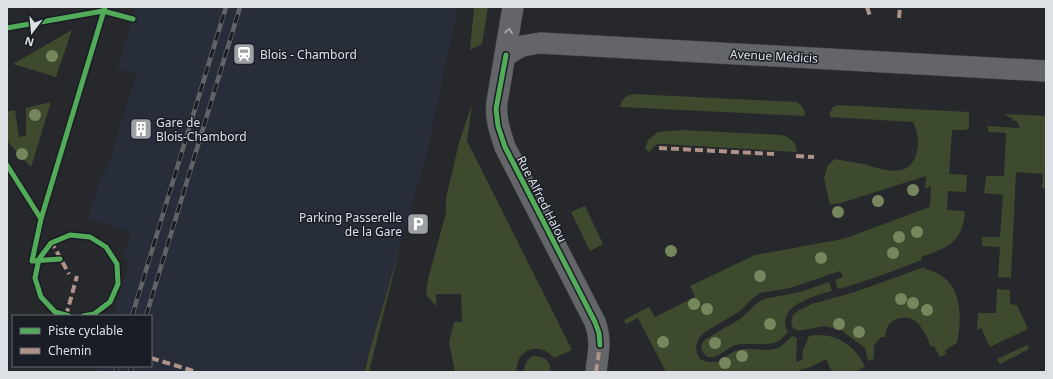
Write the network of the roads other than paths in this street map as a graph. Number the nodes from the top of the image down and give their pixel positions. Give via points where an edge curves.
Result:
1 (513, 7) edge
2 (506, 55) junction
3 (1046, 72) edge
4 (596, 372) edge

2 -> 1 street, Rue Alfred Halou
2 - 3 street, Avenue Médicis via 522,46 540,43
2 - 4 street, Rue Alfred Halou via 496,109 498,126 505,147 595,322 600,345

